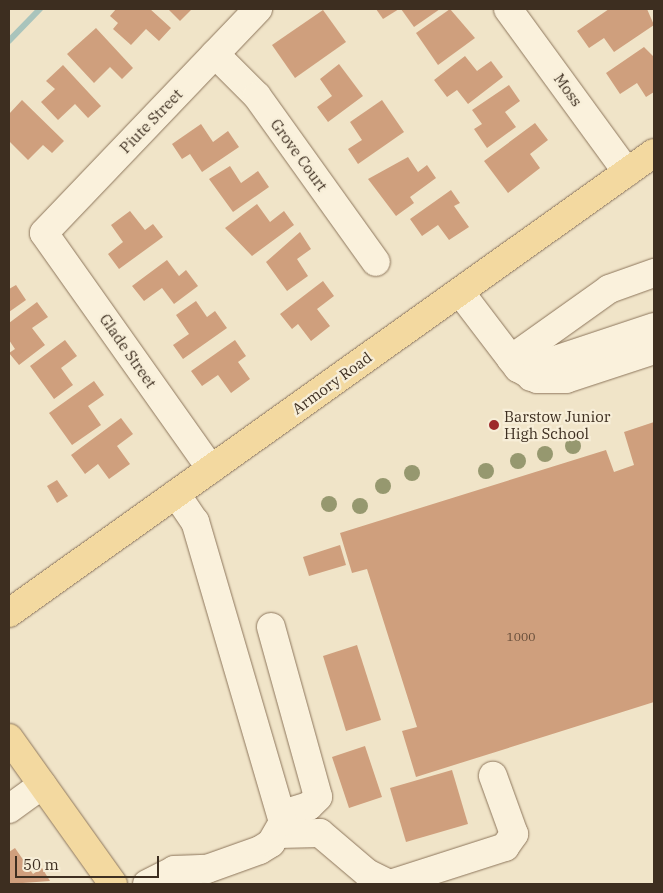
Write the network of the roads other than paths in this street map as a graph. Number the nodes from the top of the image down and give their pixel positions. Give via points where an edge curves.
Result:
1 (258, 9) edge
2 (508, 9) edge
3 (215, 54) junction
4 (654, 152) edge
5 (627, 172) junction
6 (44, 233) joint
7 (376, 262) dead end
8 (654, 273) edge
9 (460, 292) junction
10 (654, 327) edge
11 (654, 350) edge
12 (511, 359) junction
13 (531, 377) junction
14 (211, 469) junction
15 (176, 494) junction
16 (9, 613) edge
17 (271, 627) dead end
18 (9, 738) edge
19 (493, 776) dead end
20 (42, 785) junction
21 (9, 809) edge
22 (281, 824) junction
23 (113, 884) edge
24 (147, 884) edge

1 - 3 street, Piute Street
2 - 5 street, Moss
3 - 6 street, Piute Street
3 - 7 street, Grove Court via 257,96
4 - 5 main road, Armory Road
5 - 9 main road, Armory Road
6 - 14 street, Glade Street
8 - 12 street via 609,289
9 - 12 street
9 - 14 main road, Armory Road
10 - 13 street via 543,364
11 - 13 street via 566,379
12 - 13 street
14 - 15 main road, Armory Road
15 - 16 main road, Armory Road
15 - 22 street via 195,522
17 - 22 street via 318,797
18 - 20 main road
19 - 22 street via 514,834 505,847 390,884 367,873 320,834
20 - 21 street
20 - 23 main road
22 - 24 street via 260,850 207,869 174,870

